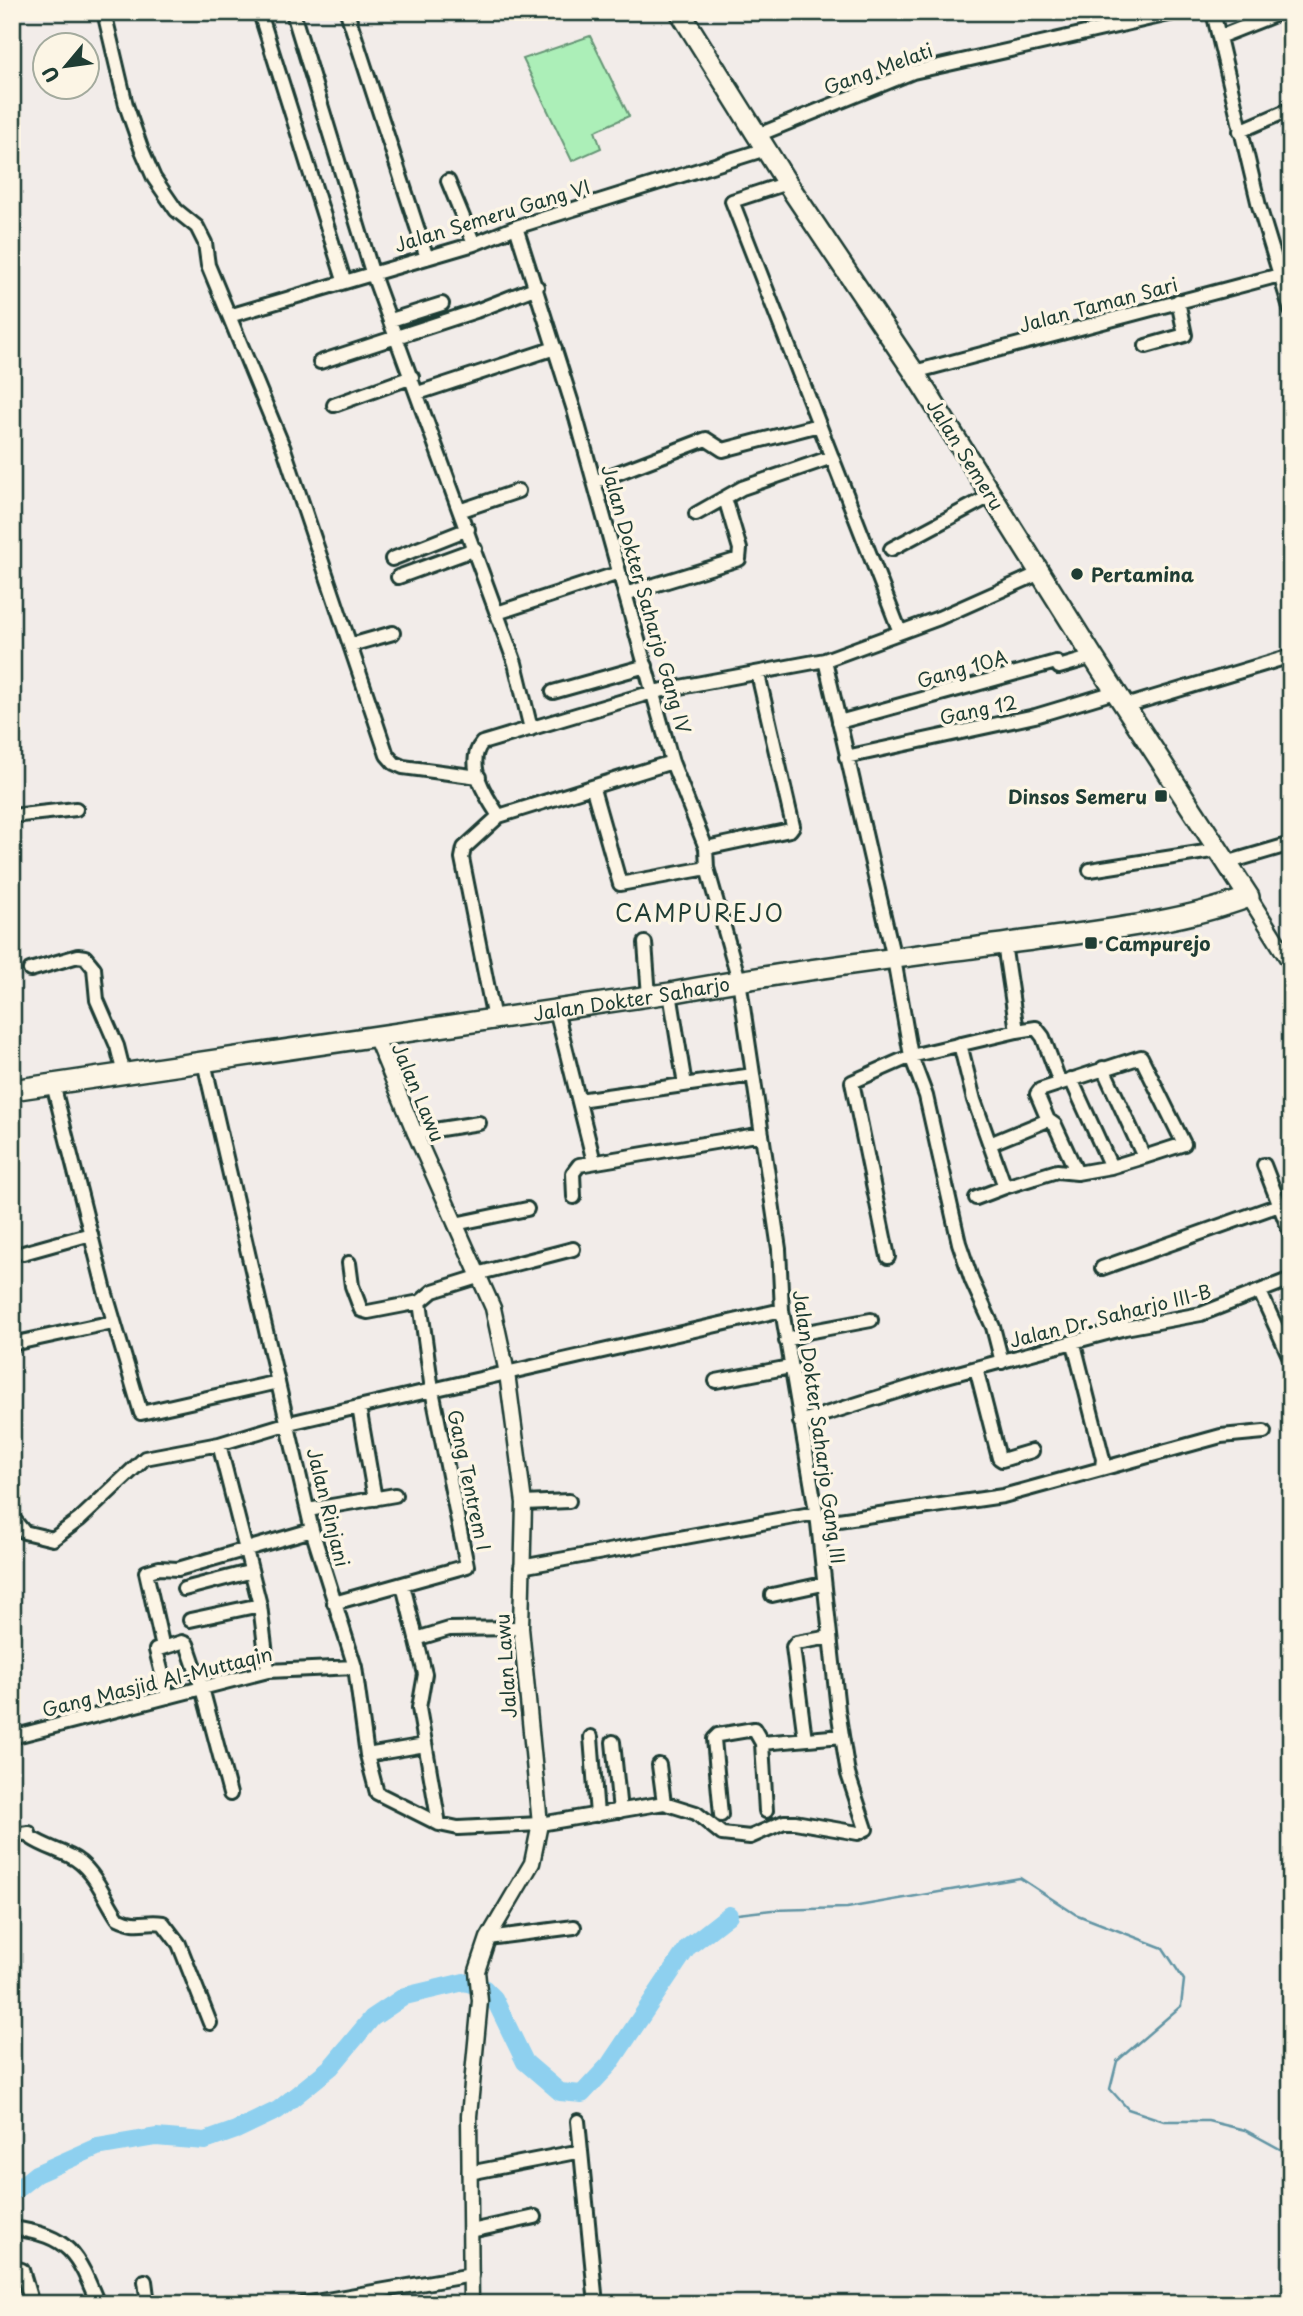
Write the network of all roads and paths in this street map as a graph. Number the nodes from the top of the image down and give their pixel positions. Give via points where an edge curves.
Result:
1 (104, 12) edge
2 (347, 12) edge
3 (680, 12) edge
4 (1178, 12) edge
5 (1213, 12) edge
6 (293, 13) edge
7 (1277, 14) dead end
8 (261, 16) dead end
9 (1219, 37) junction
10 (1291, 110) edge
11 (1240, 131) junction
12 (762, 142) junction
13 (448, 181) dead end
14 (787, 183) junction
15 (516, 227) junction
16 (474, 244) junction
17 (428, 258) junction
18 (372, 272) junction
19 (1285, 274) edge
20 (344, 280) junction
21 (537, 287) junction
22 (1178, 302) junction
23 (442, 304) dead end
24 (1291, 311) edge
25 (229, 316) junction
26 (391, 320) junction
27 (396, 335) junction
28 (1146, 346) dead end
29 (555, 348) junction
30 (320, 362) dead end
31 (915, 372) junction
32 (412, 377) junction
33 (418, 393) junction
34 (334, 405) dead end
35 (819, 425) junction
36 (832, 457) junction
37 (594, 482) junction
38 (518, 491) dead end
39 (992, 495) junction
40 (725, 498) junction
41 (462, 510) junction
42 (696, 514) dead end
43 (468, 528) junction
44 (475, 549) junction
45 (891, 549) dead end
46 (392, 559) dead end
47 (619, 573) junction
48 (1040, 573) junction
49 (398, 577) dead end
50 (625, 594) junction
51 (497, 613) junction
52 (900, 632) junction
53 (393, 633) dead end
54 (351, 645) junction
55 (1291, 656) edge
56 (1093, 657) junction
57 (825, 660) junction
58 (646, 666) junction
59 (758, 674) junction
60 (553, 692) dead end
61 (653, 692) junction
62 (1120, 699) junction
63 (839, 722) junction
64 (531, 729) junction
65 (846, 757) junction
66 (673, 762) junction
67 (479, 777) junction
68 (593, 789) junction
69 (76, 808) dead end
70 (12, 816) edge
71 (499, 816) junction
72 (1291, 844) edge
73 (706, 848) junction
74 (1222, 856) junction
75 (707, 868) junction
76 (1090, 870) dead end
77 (1249, 897) junction
78 (645, 943) dead end
79 (1004, 944) junction
80 (894, 959) junction
81 (1291, 964) edge
82 (30, 970) dead end
83 (738, 981) junction
84 (670, 993) junction
85 (649, 996) junction
86 (556, 1010) junction
87 (494, 1019) junction
88 (1017, 1031) junction
89 (375, 1037) junction
90 (960, 1044) junction
91 (911, 1056) junction
92 (204, 1062) junction
93 (1103, 1068) junction
94 (124, 1073) junction
95 (753, 1075) junction
96 (1066, 1081) junction
97 (54, 1084) junction
98 (685, 1085) junction
99 (12, 1090) edge
100 (579, 1100) junction
101 (1048, 1120) junction
102 (479, 1123) dead end
103 (415, 1133) junction
104 (762, 1134) junction
105 (992, 1143) junction
106 (1144, 1157) junction
107 (594, 1162) junction
108 (1264, 1165) dead end
109 (1111, 1167) junction
110 (1077, 1172) junction
111 (1005, 1187) junction
112 (574, 1197) dead end
113 (976, 1198) dead end
114 (1279, 1205) junction
115 (527, 1209) dead end
116 (455, 1224) junction
117 (91, 1234) junction
118 (1291, 1235) edge
119 (573, 1248) dead end
120 (23, 1253) dead end
121 (888, 1257) dead end
122 (349, 1263) dead end
123 (1102, 1268) dead end
124 (481, 1274) junction
125 (1291, 1279) edge
126 (1260, 1292) junction
127 (420, 1302) junction
128 (782, 1310) junction
129 (872, 1320) dead end
130 (114, 1322) junction
131 (786, 1340) junction
132 (12, 1344) edge
133 (1074, 1344) junction
134 (1291, 1360) edge
135 (1002, 1362) junction
136 (790, 1367) junction
137 (976, 1368) junction
138 (507, 1373) junction
139 (716, 1381) dead end
140 (278, 1382) junction
141 (432, 1390) junction
142 (359, 1407) junction
143 (800, 1422) junction
144 (289, 1423) junction
145 (1264, 1432) dead end
146 (219, 1444) junction
147 (1032, 1451) dead end
148 (1102, 1467) junction
149 (395, 1495) dead end
150 (374, 1499) junction
151 (569, 1501) dead end
152 (524, 1503) junction
153 (308, 1510) junction
154 (12, 1517) edge
155 (817, 1518) junction
156 (312, 1530) junction
157 (244, 1549) junction
158 (521, 1567) junction
159 (249, 1572) junction
160 (823, 1584) junction
161 (403, 1585) junction
162 (184, 1589) dead end
163 (772, 1595) dead end
164 (334, 1603) junction
165 (260, 1605) junction
166 (190, 1620) dead end
167 (521, 1628) junction
168 (830, 1637) junction
169 (416, 1639) junction
170 (163, 1648) junction
171 (355, 1667) junction
172 (268, 1671) junction
173 (202, 1688) junction
174 (167, 1697) junction
175 (842, 1736) junction
176 (12, 1737) edge
177 (591, 1737) dead end
178 (804, 1739) junction
179 (613, 1742) dead end
180 (762, 1743) junction
181 (425, 1745) junction
182 (367, 1755) junction
183 (659, 1765) dead end
184 (230, 1794) dead end
185 (664, 1803) junction
186 (620, 1811) junction
187 (766, 1811) dead end
188 (597, 1815) junction
189 (721, 1815) dead end
190 (439, 1824) junction
191 (540, 1824) junction
192 (12, 1835) edge
193 (574, 1927) dead end
194 (488, 1938) junction
195 (210, 2023) dead end
196 (578, 2121) dead end
197 (581, 2151) junction
198 (469, 2173) junction
199 (535, 2217) dead end
200 (12, 2228) edge
201 (471, 2231) junction
202 (12, 2267) edge
203 (472, 2275) junction
204 (145, 2281) dead end
205 (32, 2304) edge
206 (97, 2304) edge
207 (148, 2304) edge
208 (303, 2304) edge
209 (471, 2304) edge
210 (596, 2304) edge

1 - 25 street via 125,105 141,148 164,193 202,236 208,265
2 - 17 street
3 - 12 highway, Jalan Semeru
4 - 12 street, Gang Melati via 913,72
5 - 9 street
6 - 18 street
7 - 9 street
8 - 20 street
9 - 11 street
10 - 11 street
11 - 19 street
12 - 14 highway, Jalan Semeru
12 - 15 street, Jalan Semeru Gang VI
13 - 16 street
14 - 31 highway, Jalan Semeru
14 - 35 street via 732,201
15 - 16 street, Jalan Semeru Gang VI
15 - 21 street, Jalan Dokter Saharjo Gang IV
16 - 17 street, Jalan Semeru Gang VI
17 - 18 street, Jalan Semeru Gang VI
18 - 20 street, Jalan Semeru Gang VI
18 - 26 street
19 - 22 street, Jalan Taman Sari
19 - 24 street
20 - 25 street, Jalan Semeru Gang VI
21 - 27 street
21 - 29 street, Jalan Dokter Saharjo Gang IV
22 - 28 street via 1185,335
22 - 31 street, Jalan Taman Sari
23 - 26 street
25 - 54 street via 284,449
26 - 27 street
27 - 30 street
27 - 32 street
29 - 33 street
29 - 37 street, Jalan Dokter Saharjo Gang IV
31 - 39 highway, Jalan Semeru
32 - 33 street
32 - 34 street
33 - 41 street
35 - 36 street
35 - 37 street via 723,450 706,439
36 - 40 street
36 - 52 street
37 - 47 street, Jalan Dokter Saharjo Gang IV
38 - 41 street
39 - 45 street
39 - 48 highway, Jalan Semeru
40 - 42 street
40 - 50 street via 740,549 738,559
41 - 43 street
43 - 44 street
43 - 46 street
44 - 49 street
44 - 51 street
47 - 50 street, Jalan Dokter Saharjo Gang IV
47 - 51 street
48 - 52 street
48 - 56 highway, Jalan Semeru
50 - 58 street, Jalan Dokter Saharjo Gang IV
51 - 64 street via 521,679
52 - 57 street
53 - 54 street
54 - 67 street via 387,755 394,763
55 - 62 street, Gang 12
56 - 62 highway, Jalan Semeru
56 - 63 street, Gang 10A via 1059,667 1056,662
57 - 59 street
57 - 63 street
58 - 60 street
58 - 61 street, Jalan Dokter Saharjo Gang IV
59 - 61 street
59 - 73 street via 793,826
61 - 64 street
61 - 66 street, Jalan Dokter Saharjo Gang IV
62 - 65 street, Gang 12
62 - 74 highway, Jalan Semeru
63 - 65 street
64 - 67 street via 479,746 475,767
65 - 80 street
66 - 68 street
66 - 73 street, Jalan Dokter Saharjo Gang IV
67 - 71 street
68 - 71 street
68 - 75 street via 620,884
69 - 70 street
71 - 87 street via 461,852
72 - 74 street
73 - 75 street, Jalan Dokter Saharjo Gang IV
74 - 76 street
74 - 77 highway, Jalan Semeru
75 - 83 street, Jalan Dokter Saharjo Gang IV
77 - 79 highway, Jalan Dokter Saharjo via 1111,929
77 - 81 street
78 - 85 street
79 - 80 highway, Jalan Dokter Saharjo
79 - 88 street
80 - 83 highway, Jalan Dokter Saharjo
80 - 91 street
82 - 94 street via 78,956 91,962 97,1000
83 - 84 highway, Jalan Dokter Saharjo
83 - 95 street, Jalan Dokter Saharjo Gang III
84 - 85 highway, Jalan Dokter Saharjo
84 - 98 street
85 - 86 highway, Jalan Dokter Saharjo
86 - 87 highway, Jalan Dokter Saharjo
86 - 100 street
87 - 89 highway, Jalan Dokter Saharjo
88 - 90 street
88 - 96 street via 1036,1028
89 - 92 highway, Jalan Dokter Saharjo
89 - 103 street, Jalan Lawu
90 - 91 street
90 - 105 street via 974,1100
91 - 121 street via 855,1079 852,1086
91 - 135 street via 926,1096 959,1243 993,1326
92 - 94 highway, Jalan Dokter Saharjo
92 - 140 street, Jalan Rinjani
93 - 96 street
93 - 106 street
93 - 106 street via 1142,1057 1184,1144
94 - 97 highway, Jalan Dokter Saharjo
95 - 98 street
95 - 104 street, Jalan Dokter Saharjo Gang III
96 - 101 street via 1037,1094
96 - 109 street
97 - 99 highway, Jalan Dokter Saharjo
97 - 117 street
98 - 100 street
100 - 107 street
101 - 105 street
101 - 110 street via 1055,1125
102 - 103 street
103 - 116 street, Jalan Lawu
104 - 107 street
104 - 128 street, Jalan Dokter Saharjo Gang III via 779,1249
105 - 111 street
106 - 109 street
107 - 112 street via 574,1169
108 - 114 street
109 - 110 street
110 - 111 street via 1052,1172
111 - 113 street
114 - 118 street
114 - 123 street
115 - 116 street
116 - 124 street, Jalan Lawu
117 - 120 street
117 - 130 street
119 - 124 street
122 - 127 street via 361,1310
124 - 127 street via 433,1291
124 - 138 street, Jalan Lawu via 500,1330
125 - 126 street, Jalan Dr. Saharjo III-B
126 - 133 street, Jalan Dr. Saharjo III-B via 1201,1314 1125,1328
126 - 134 street
127 - 141 street
128 - 131 street, Jalan Dokter Saharjo Gang III
128 - 138 street
129 - 131 street
130 - 132 street
130 - 140 street via 141,1413
131 - 136 street, Jalan Dokter Saharjo Gang III
133 - 135 street, Jalan Dr. Saharjo III-B
133 - 148 street
135 - 137 street, Jalan Dr. Saharjo III-B
136 - 139 street
136 - 143 street, Jalan Dokter Saharjo Gang III
137 - 143 street, Jalan Dr. Saharjo III-B
137 - 147 street via 999,1458
138 - 141 street
138 - 152 street, Jalan Lawu
140 - 144 street, Jalan Rinjani
141 - 142 street
141 - 161 street, Gang Tentrem I via 467,1563 465,1569
142 - 144 street
142 - 150 street
143 - 155 street, Jalan Dokter Saharjo Gang III
144 - 146 street
144 - 153 street, Jalan Rinjani
145 - 148 street via 1221,1436
146 - 154 street via 145,1458 53,1539 24,1532
146 - 157 street
148 - 155 street via 1003,1496
149 - 150 street
150 - 153 street
151 - 152 street
152 - 158 street, Jalan Lawu
153 - 156 street, Jalan Rinjani
155 - 158 street
155 - 160 street, Jalan Dokter Saharjo Gang III
156 - 157 street
156 - 164 street, Jalan Rinjani
157 - 159 street
157 - 170 street via 178,1569 146,1572
158 - 167 street, Jalan Lawu
159 - 162 street
159 - 165 street
160 - 163 street
160 - 168 street, Jalan Dokter Saharjo Gang III
161 - 164 street, Gang Tentrem I
161 - 169 street
164 - 171 street, Jalan Rinjani
165 - 166 street
165 - 172 street
167 - 169 street via 449,1629
167 - 191 street, Jalan Lawu
168 - 175 street, Jalan Dokter Saharjo Gang III
168 - 178 street via 793,1647
169 - 181 street via 425,1674 419,1708
170 - 173 street via 187,1644
170 - 174 street via 156,1650
171 - 172 street, Gang Masjid Al-Muttaqin
171 - 182 street, Jalan Rinjani
172 - 173 street, Gang Masjid Al-Muttaqin
173 - 174 street, Gang Masjid Al-Muttaqin
173 - 184 street
174 - 176 street, Gang Masjid Al-Muttaqin
175 - 178 street
175 - 185 street, Jalan Dokter Saharjo Gang III via 848,1774 865,1824 863,1832 784,1822 757,1835 722,1834 696,1813
177 - 188 street
178 - 180 street
179 - 186 street
180 - 187 street
180 - 189 street via 754,1729 714,1739
181 - 182 street
181 - 190 street
182 - 190 street, Jalan Rinjani via 373,1784 382,1798
183 - 185 street
185 - 186 street, Jalan Rinjani
186 - 188 street, Jalan Rinjani
188 - 191 street, Jalan Rinjani
190 - 191 street, Jalan Rinjani via 458,1828
191 - 194 street, Jalan Lawu via 532,1863
192 - 195 street via 29,1833 48,1849 72,1857 95,1878 118,1918 139,1926 163,1923 179,1944
193 - 194 street
194 - 198 street, Jalan Lawu via 477,1971 480,2001 470,2094
196 - 197 street
197 - 198 street
197 - 210 street
198 - 201 street, Jalan Lawu
199 - 201 street
200 - 206 street via 37,2231 71,2250 80,2259
201 - 203 street, Jalan Lawu
202 - 205 street via 22,2270
203 - 208 street
203 - 209 street, Jalan Lawu
204 - 207 street

